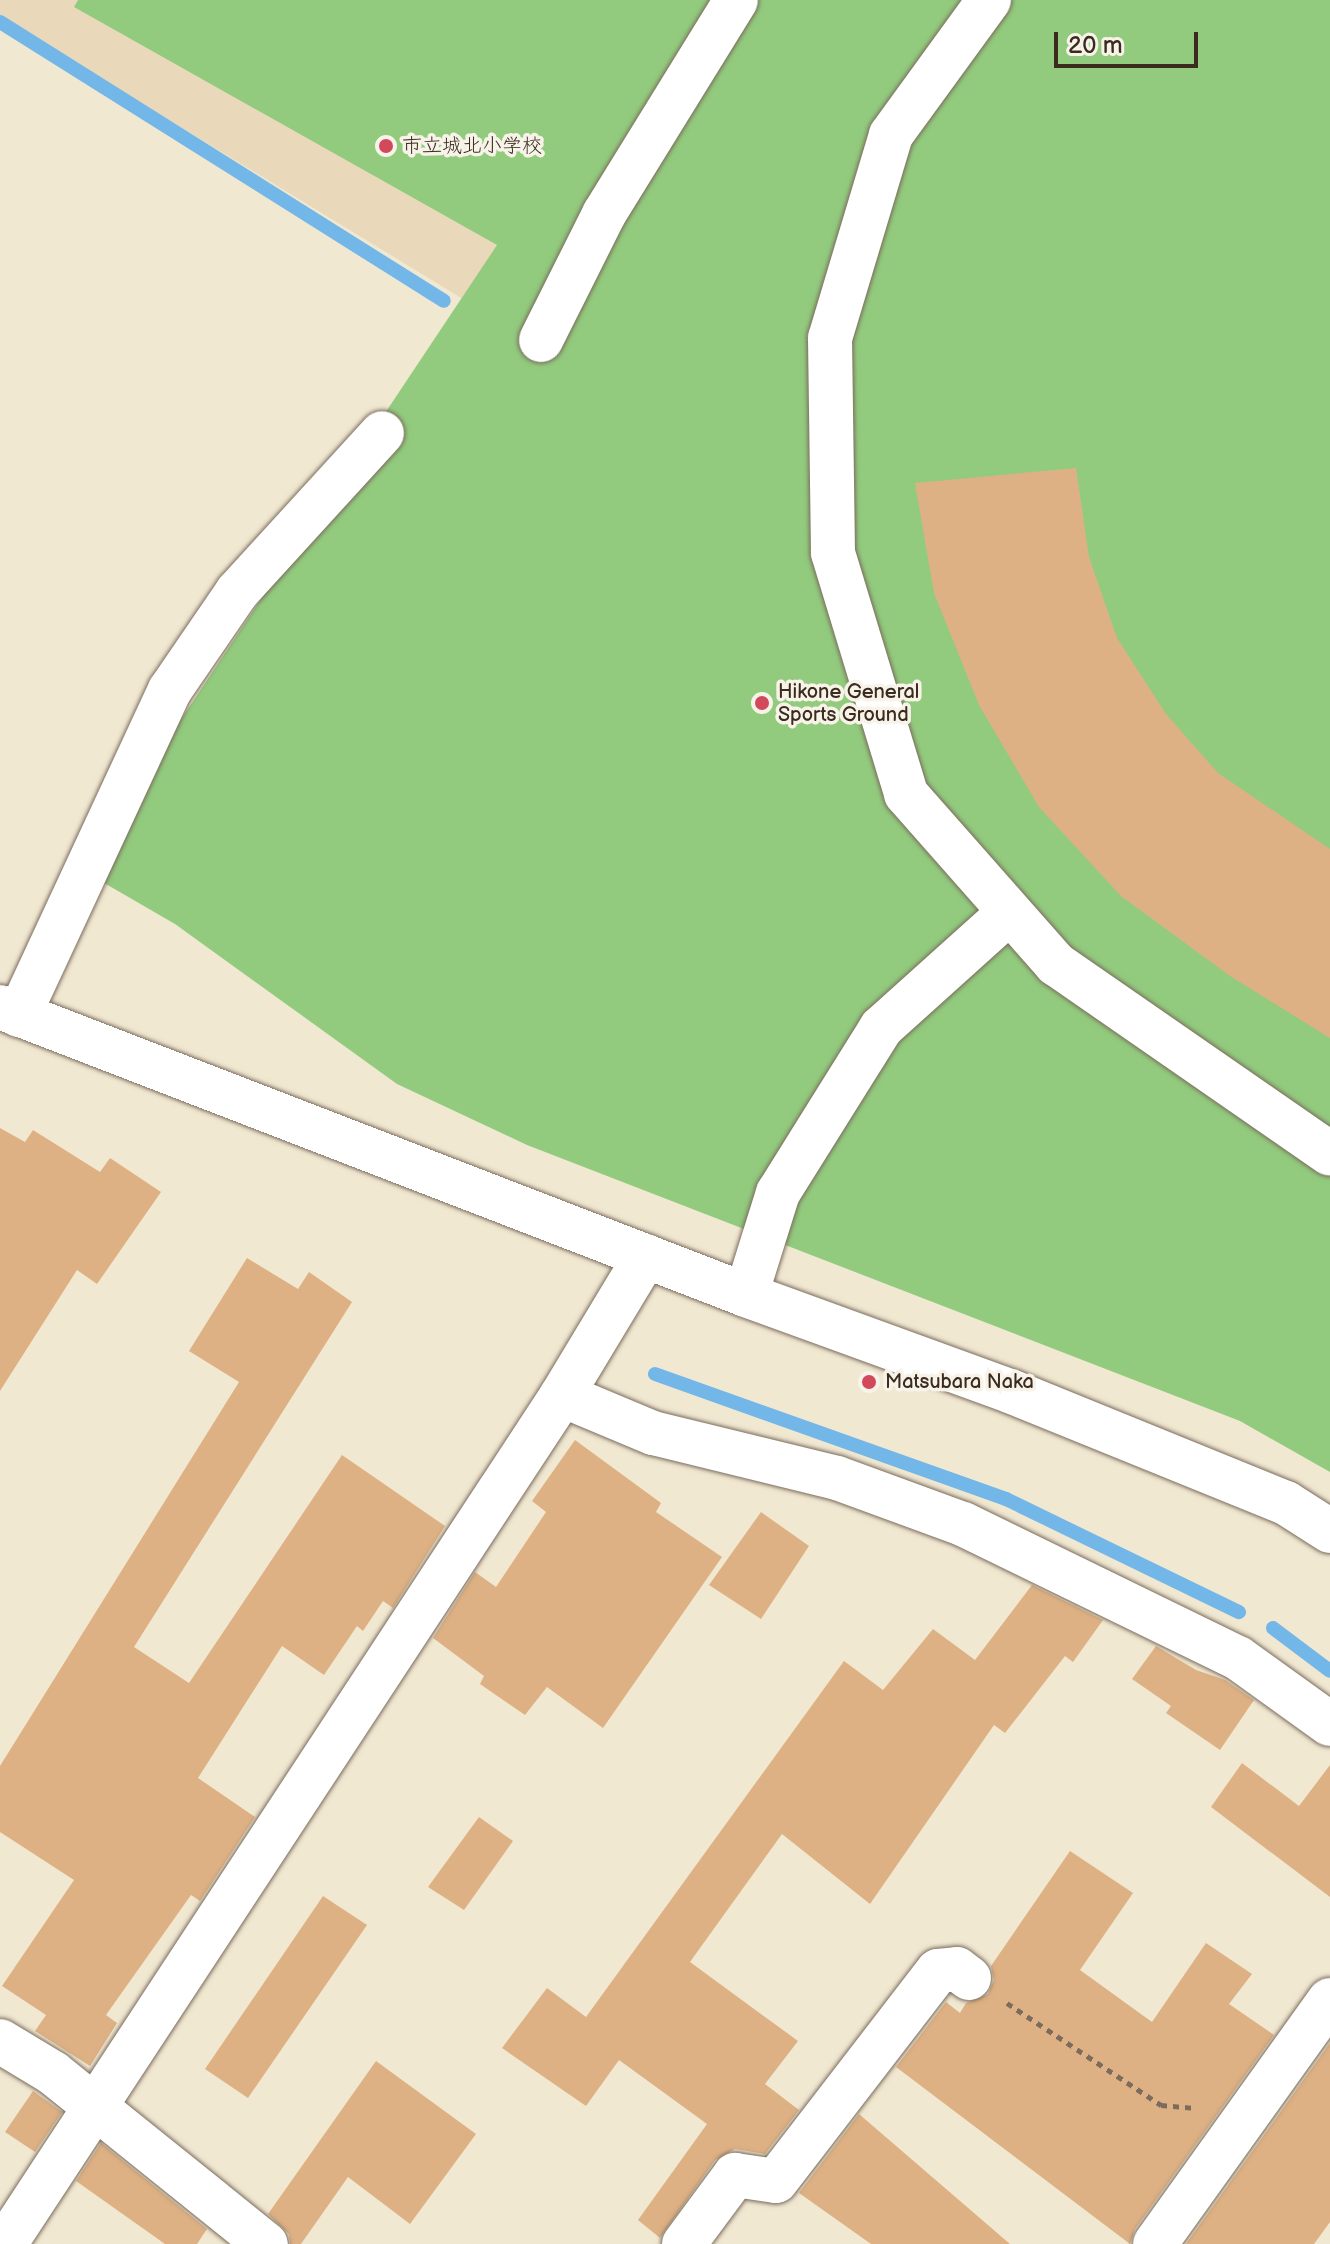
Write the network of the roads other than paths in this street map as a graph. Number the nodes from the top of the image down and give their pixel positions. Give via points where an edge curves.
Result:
1 (736, 0) edge
2 (989, 0) edge
3 (541, 340) dead end
4 (382, 433) dead end
5 (1010, 912) junction
6 (10, 1011) edge
7 (1330, 1154) edge
8 (646, 1256) junction
9 (746, 1295) junction
10 (562, 1395) junction
11 (1330, 1531) edge
12 (1330, 1724) edge
13 (969, 1978) road end
14 (1330, 2000) edge
15 (0, 2041) edge
16 (1316, 2051) edge
17 (95, 2111) junction
18 (5, 2244) edge
19 (266, 2244) edge
20 (684, 2244) edge
21 (1155, 2244) edge

1 - 3 street via 604,214
2 - 5 street via 891,135 830,338 833,538 906,794
4 - 6 street via 237,592 170,690
5 - 7 street via 1056,964
5 - 9 street via 881,1028 778,1193
6 - 8 street
8 - 9 street
8 - 10 street
9 - 11 street via 1010,1391 1286,1503
10 - 12 street via 653,1433 837,1478 963,1524 1238,1658
10 - 17 street
13 - 20 street via 957,1969 938,1971 776,2181 735,2175
14 - 16 street
15 - 17 street via 53,2073
16 - 21 street via 1234,2136
17 - 18 street
17 - 19 street

